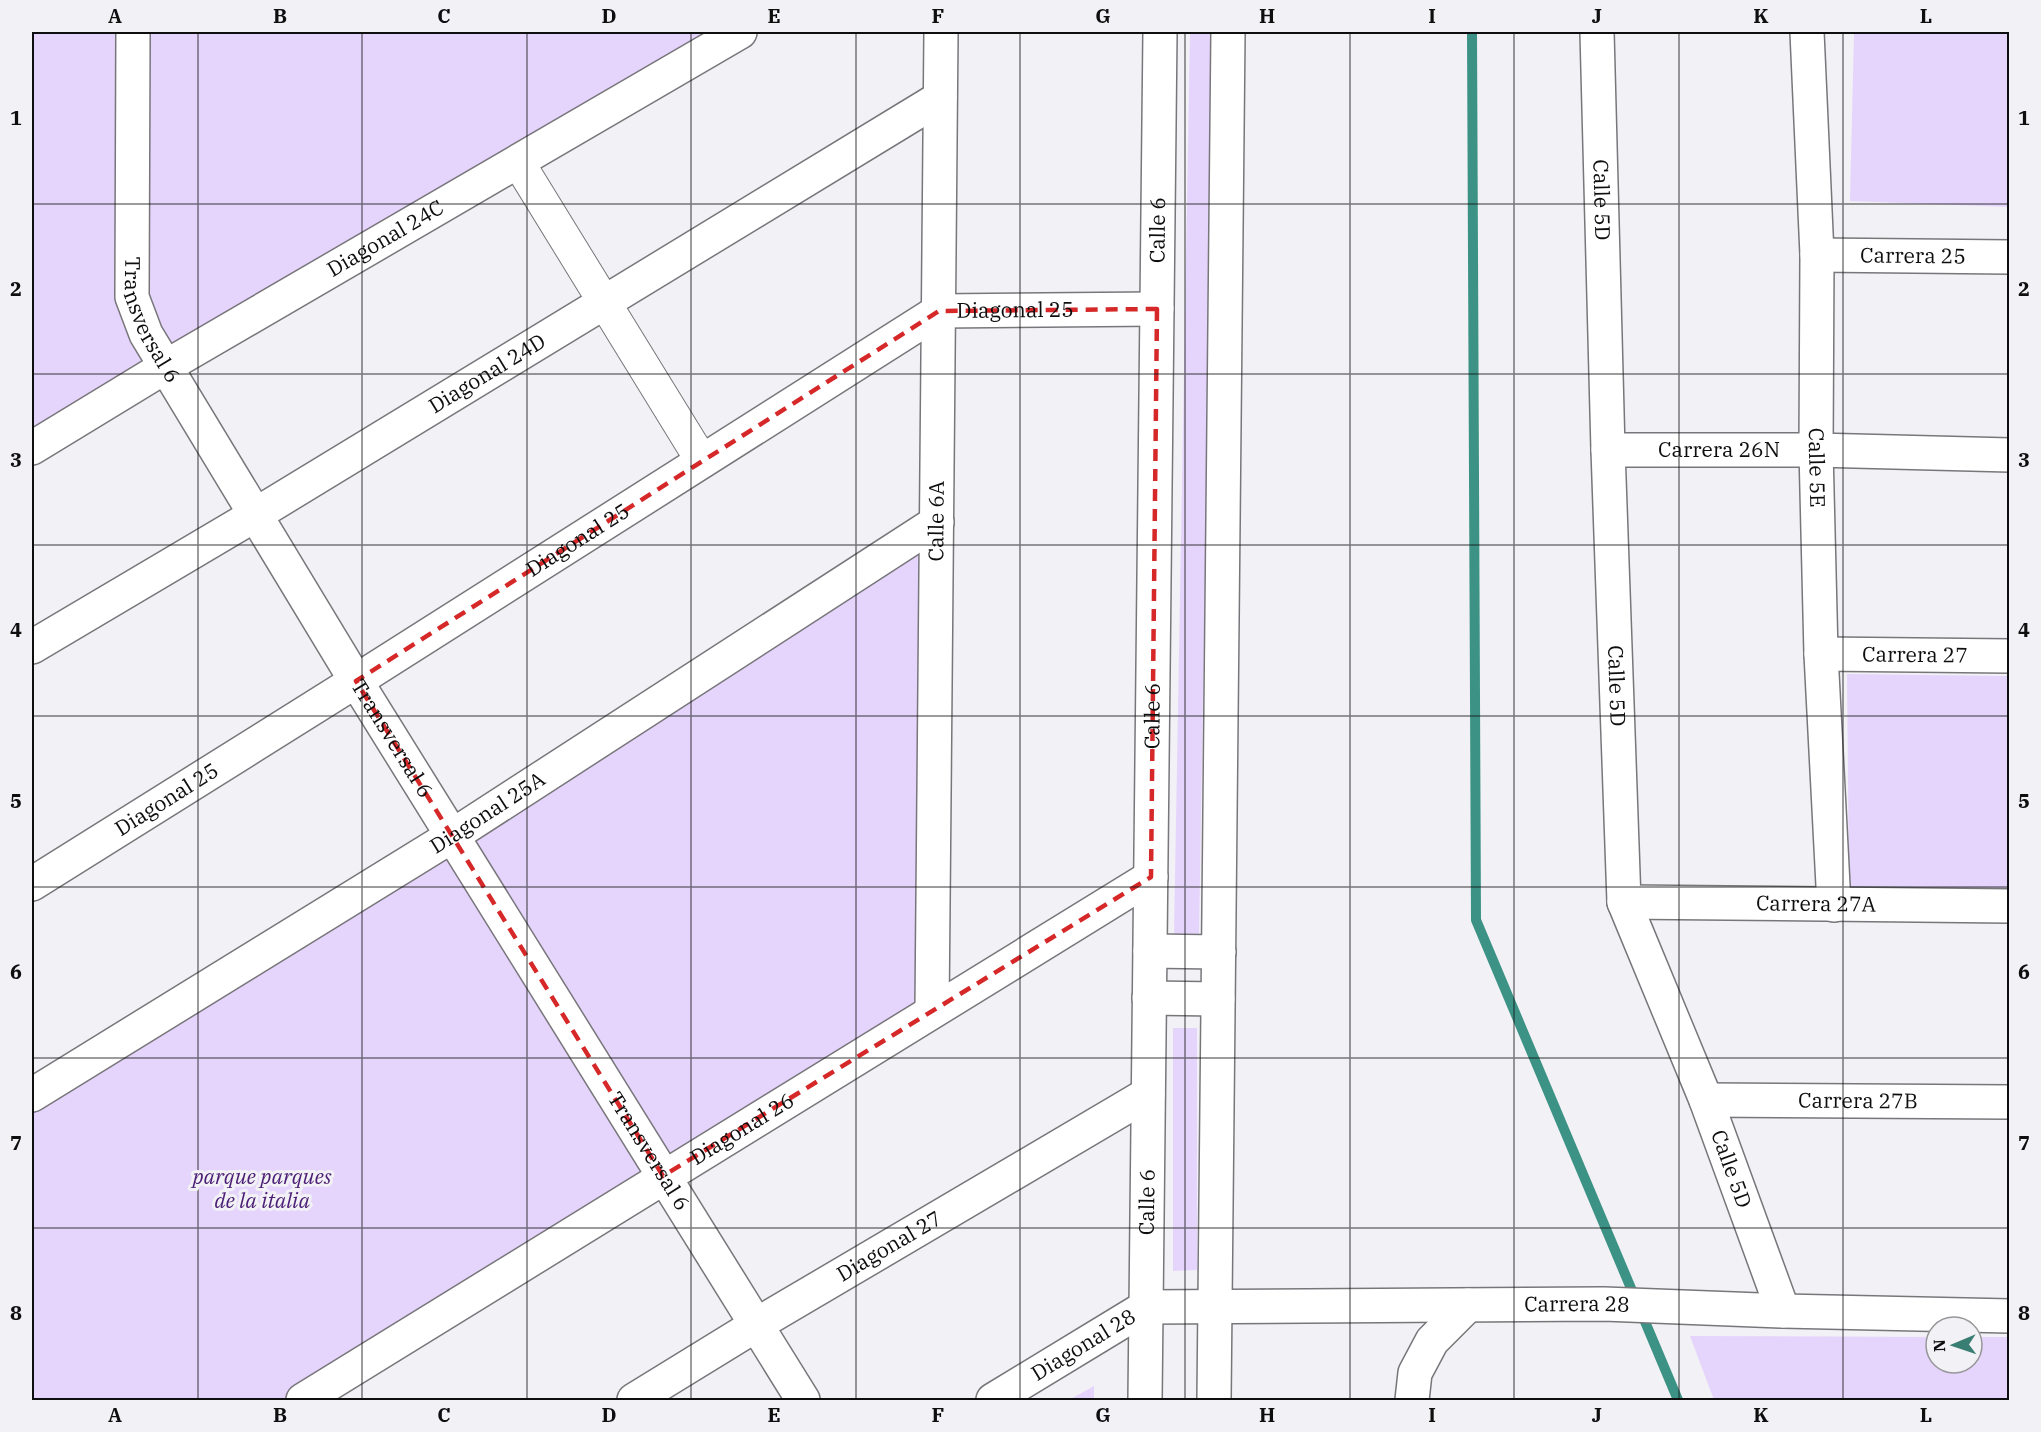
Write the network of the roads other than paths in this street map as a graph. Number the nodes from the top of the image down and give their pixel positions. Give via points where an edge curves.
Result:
1 (133, 32) edge
2 (740, 32) edge
3 (940, 32) edge
4 (1161, 32) edge
5 (1228, 32) edge
6 (1598, 32) edge
7 (1807, 32) edge
8 (940, 98) junction
9 (518, 162) junction
10 (1817, 255) junction
11 (2010, 256) edge
12 (605, 302) junction
13 (1157, 309) junction
14 (939, 310) junction
15 (165, 367) junction
16 (32, 448) edge
17 (1608, 450) junction
18 (1816, 450) junction
19 (2010, 455) edge
20 (702, 461) junction
21 (255, 515) junction
22 (937, 522) junction
23 (32, 647) edge
24 (1821, 654) junction
25 (2010, 656) edge
26 (356, 681) junction
27 (452, 836) junction
28 (1151, 877) junction
29 (32, 884) edge
30 (1624, 902) junction
31 (1834, 905) junction
32 (2010, 906) edge
33 (1150, 951) junction
34 (1219, 952) junction
35 (1149, 998) junction
36 (1218, 999) junction
37 (932, 1011) junction
38 (1148, 1094) junction
39 (32, 1095) edge
40 (1706, 1100) junction
41 (2010, 1102) edge
42 (663, 1176) junction
43 (1468, 1305) junction
44 (1215, 1306) junction
45 (1146, 1307) junction
46 (1783, 1311) junction
47 (2010, 1316) edge
48 (756, 1325) junction
49 (303, 1401) edge
50 (634, 1401) edge
51 (803, 1401) edge
52 (993, 1401) edge
53 (1145, 1401) edge
54 (1214, 1401) edge
55 (1412, 1401) edge

1 - 15 street, Transversal 6 via 132,297 146,334
2 - 9 street, Diagonal 24C
3 - 8 street, Calle 6A
4 - 13 street, Calle 6
5 - 34 street
6 - 17 street, Calle 5D
7 - 10 street, Calle 5E
8 - 12 street, Diagonal 24D
8 - 14 street, Calle 6A
9 - 12 street
9 - 15 street, Diagonal 24C
10 - 11 street, Carrera 25
10 - 18 street, Calle 5E
12 - 20 street
12 - 21 street, Diagonal 24D
13 - 14 street, Diagonal 25
13 - 28 street, Calle 6
14 - 20 street, Diagonal 25
14 - 22 street, Calle 6A
15 - 16 street, Diagonal 24C
15 - 21 street, Transversal 6
17 - 18 street, Carrera 26N
17 - 30 street, Calle 5D
18 - 19 street, Carrera 26N
18 - 24 street, Calle 5E
20 - 26 street, Diagonal 25
21 - 23 street, Diagonal 24D
21 - 26 street, Transversal 6
22 - 27 street, Diagonal 25A
22 - 37 street, Calle 6A
24 - 25 street, Carrera 27
24 - 31 street, Calle 5E
26 - 27 street, Transversal 6
26 - 29 street, Diagonal 25
27 - 39 street, Diagonal 25A
27 - 42 street, Transversal 6
28 - 33 street, Calle 6
28 - 37 street, Diagonal 26
30 - 31 street, Carrera 27A
30 - 40 street, Calle 5D
31 - 32 street, Carrera 27A
33 - 34 street
33 - 35 street, Calle 6
34 - 36 street
35 - 36 street
35 - 38 street, Calle 6
36 - 44 street
37 - 42 street, Diagonal 26
38 - 45 street, Calle 6
38 - 48 street, Diagonal 27
40 - 41 street, Carrera 27B
40 - 46 street, Calle 5D
42 - 48 street, Transversal 6
42 - 49 street, Diagonal 26
43 - 44 street, Carrera 28
43 - 46 street, Carrera 28 via 1604,1304
43 - 55 street via 1432,1341 1415,1373
44 - 45 street, Carrera 28
44 - 54 street
45 - 52 street, Diagonal 28
45 - 53 street, Calle 6
46 - 47 street, Carrera 28
48 - 50 street, Diagonal 27
48 - 51 street, Transversal 6

